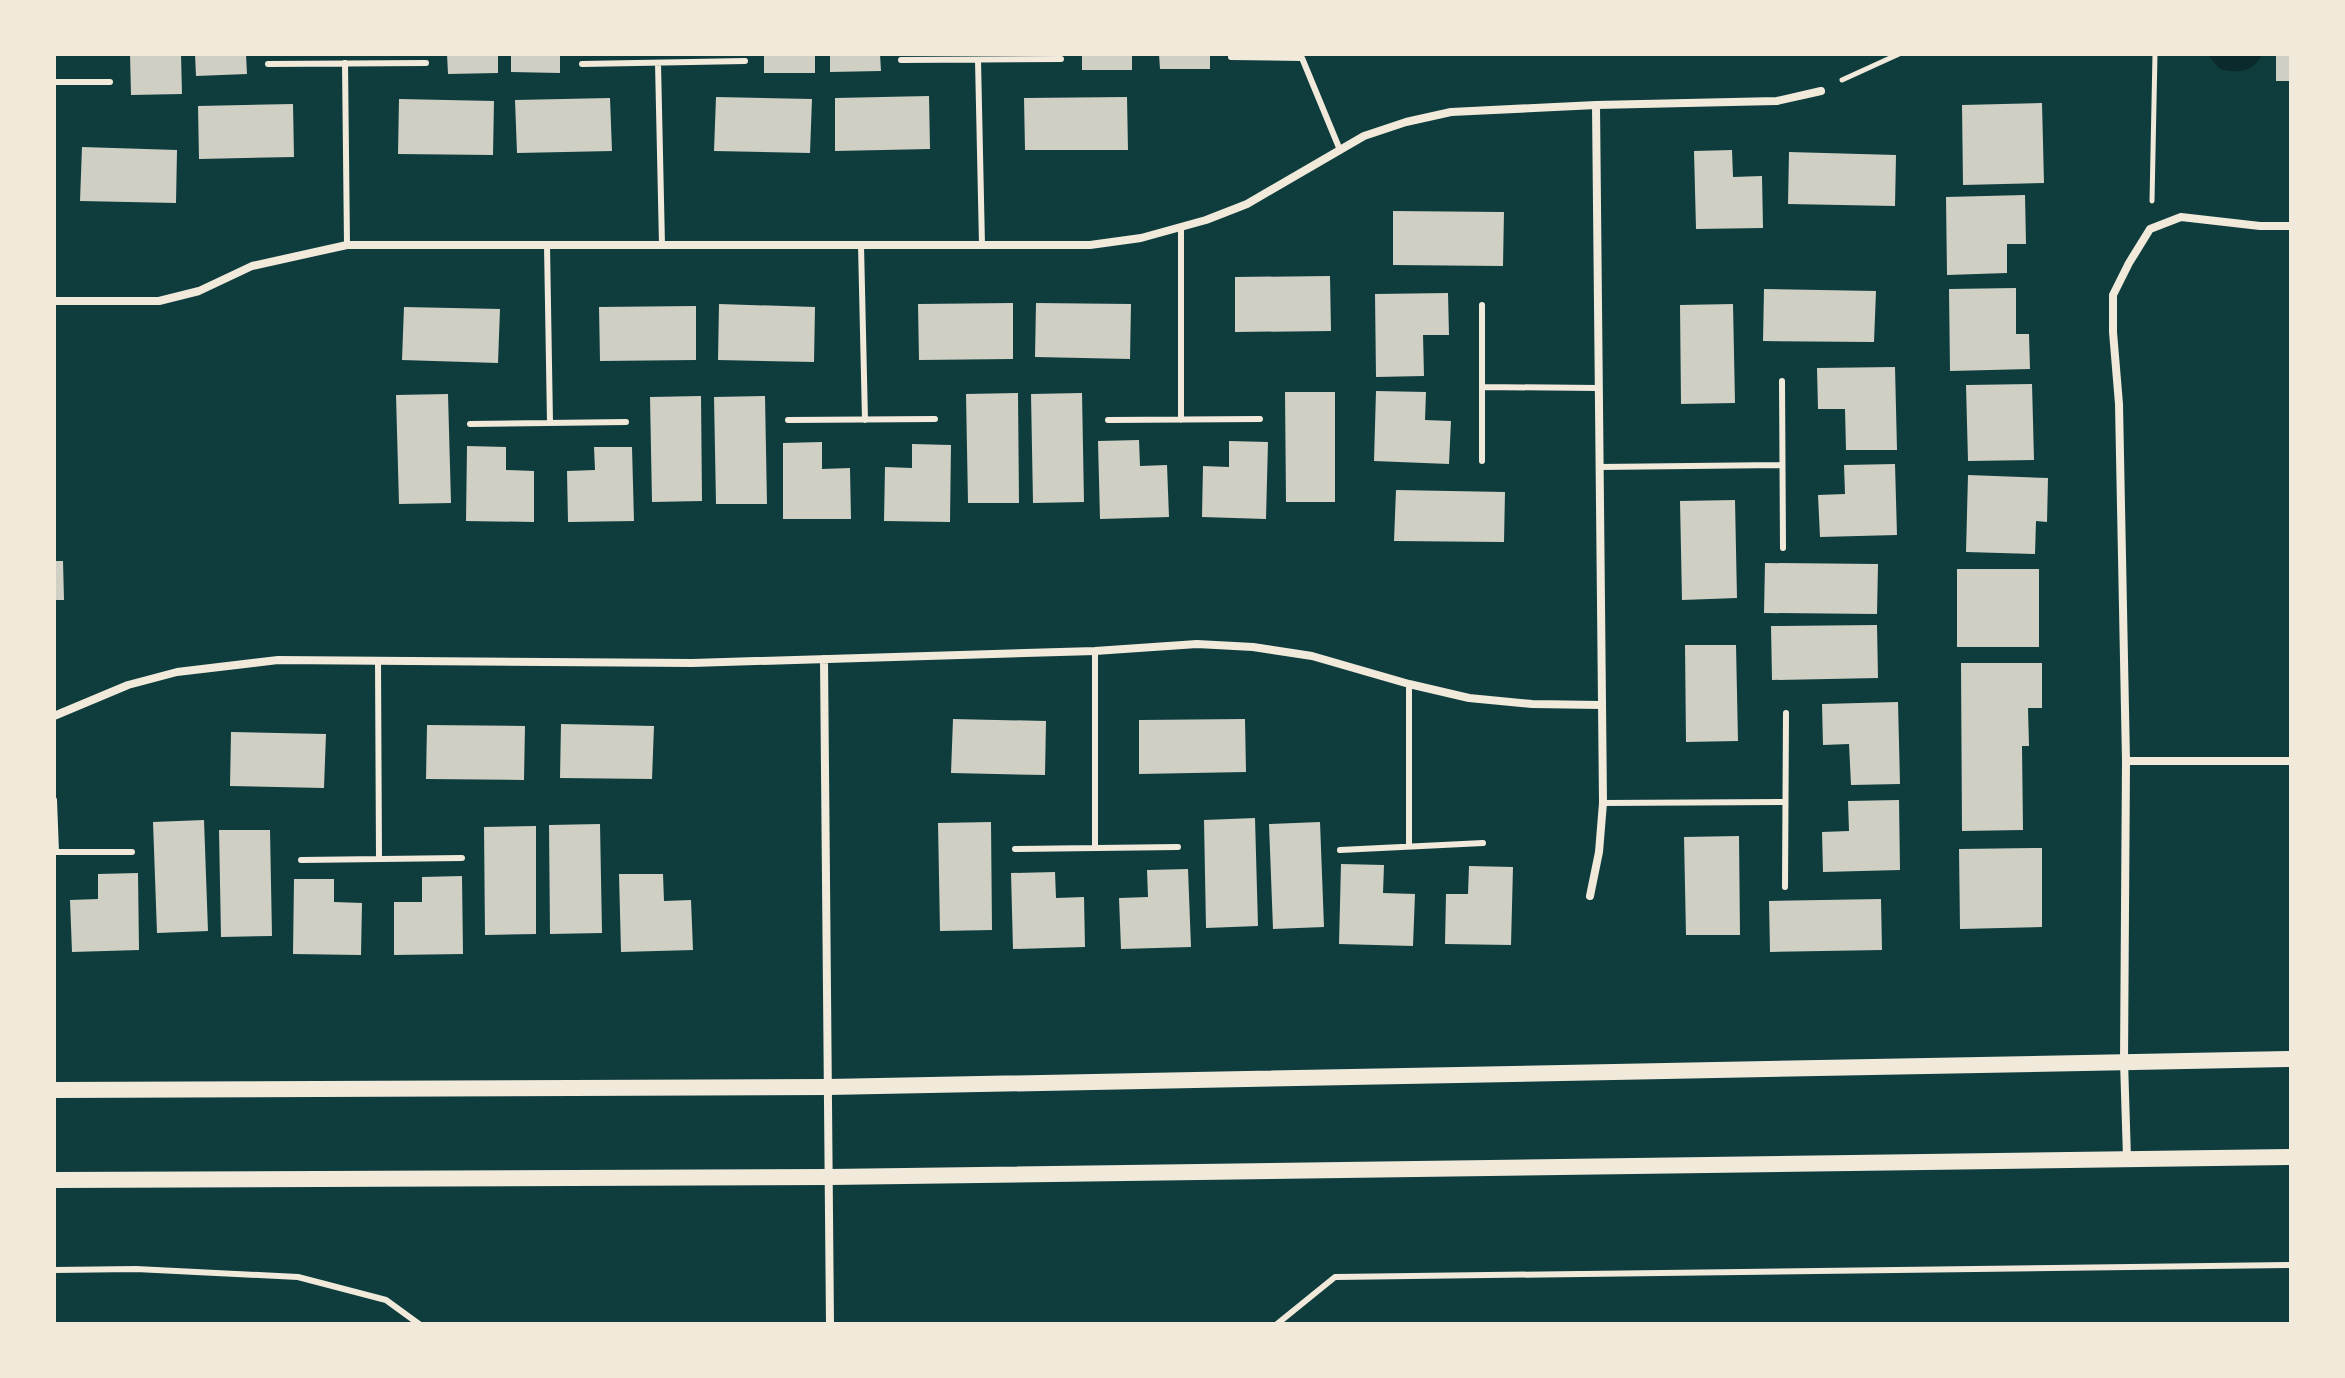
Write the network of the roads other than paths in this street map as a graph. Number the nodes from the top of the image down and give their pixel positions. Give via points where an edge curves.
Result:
1 (1231, 57) dead end
2 (1061, 59) dead end
3 (901, 60) dead end
4 (978, 60) junction
5 (745, 61) dead end
6 (345, 63) junction
7 (426, 63) dead end
8 (658, 63) junction
9 (268, 64) dead end
10 (582, 64) dead end
11 (54, 82) edge
12 (110, 82) dead end
13 (1821, 91) road end
14 (1596, 105) junction
15 (1340, 150) junction
16 (2291, 226) edge
17 (1181, 227) junction
18 (347, 245) junction
19 (547, 245) junction
20 (662, 245) junction
21 (861, 245) junction
22 (982, 245) junction
23 (54, 301) edge
24 (1482, 305) dead end
25 (1782, 381) dead end
26 (1482, 387) junction
27 (1598, 388) junction
28 (935, 419) dead end
29 (1260, 419) dead end
30 (788, 420) dead end
31 (865, 420) junction
32 (1108, 420) dead end
33 (1181, 420) junction
34 (626, 422) dead end
35 (550, 423) junction
36 (470, 424) dead end
37 (1482, 461) dead end
38 (1782, 465) junction
39 (1599, 467) junction
40 (1783, 548) dead end
41 (1095, 651) junction
42 (824, 659) junction
43 (378, 660) junction
44 (1409, 684) junction
45 (1601, 705) junction
46 (1786, 713) dead end
47 (54, 716) edge
48 (2126, 761) junction
49 (2291, 761) edge
50 (54, 800) edge
51 (1785, 802) junction
52 (1603, 803) junction
53 (1483, 843) dead end
54 (1409, 846) junction
55 (1178, 847) dead end
56 (1095, 848) junction
57 (1015, 849) dead end
58 (1340, 850) dead end
59 (55, 852) edge
60 (132, 852) dead end
61 (462, 858) dead end
62 (379, 859) junction
63 (301, 860) dead end
64 (1785, 887) dead end
65 (1590, 896) dead end
66 (2291, 1059) edge
67 (2124, 1061) junction
68 (828, 1087) junction
69 (54, 1090) edge
70 (2291, 1157) edge
71 (2127, 1158) junction
72 (829, 1177) junction
73 (54, 1180) edge
74 (2291, 1265) edge
75 (54, 1270) edge
76 (419, 1324) edge
77 (830, 1324) edge
78 (1277, 1324) edge

1 - 15 lane via 1302,58
2 - 4 lane
3 - 4 lane
4 - 22 lane
5 - 8 lane
6 - 7 lane
6 - 9 lane
6 - 18 lane
8 - 10 lane
8 - 20 lane
11 - 12 lane
13 - 14 street via 1777,101
14 - 15 street via 1451,112 1364,136
14 - 27 street
15 - 17 street via 1247,204
16 - 48 street via 2181,217 2150,229 2113,295
17 - 22 street via 1090,245
17 - 33 lane
18 - 19 street
18 - 23 street via 252,266 199,291 159,301
19 - 20 street
19 - 35 lane
20 - 21 street
21 - 22 street
21 - 31 lane
24 - 26 lane
25 - 38 lane
26 - 27 lane
26 - 37 lane
27 - 39 street
28 - 31 lane
29 - 33 lane
30 - 31 lane
32 - 33 lane
34 - 35 lane
35 - 36 lane
38 - 39 lane
38 - 40 lane
39 - 45 street
41 - 42 street
41 - 44 street via 1197,644 1253,647 1312,656
41 - 56 lane
42 - 43 street
42 - 68 street
43 - 47 street via 278,660 177,672 128,685
43 - 62 lane
44 - 45 street via 1469,698
44 - 54 lane
45 - 52 street
46 - 51 lane
48 - 49 street
48 - 67 street
50 - 59 lane
51 - 52 lane
51 - 64 lane
52 - 65 street
53 - 54 lane
54 - 58 lane
55 - 56 lane
56 - 57 lane
59 - 60 lane
61 - 62 lane
62 - 63 lane
66 - 67 main road
67 - 68 main road
67 - 71 street
68 - 69 main road
68 - 72 street
70 - 71 main road
71 - 72 main road
72 - 73 main road
72 - 77 street
74 - 78 lane via 1335,1277
75 - 76 lane via 298,1277 386,1300

